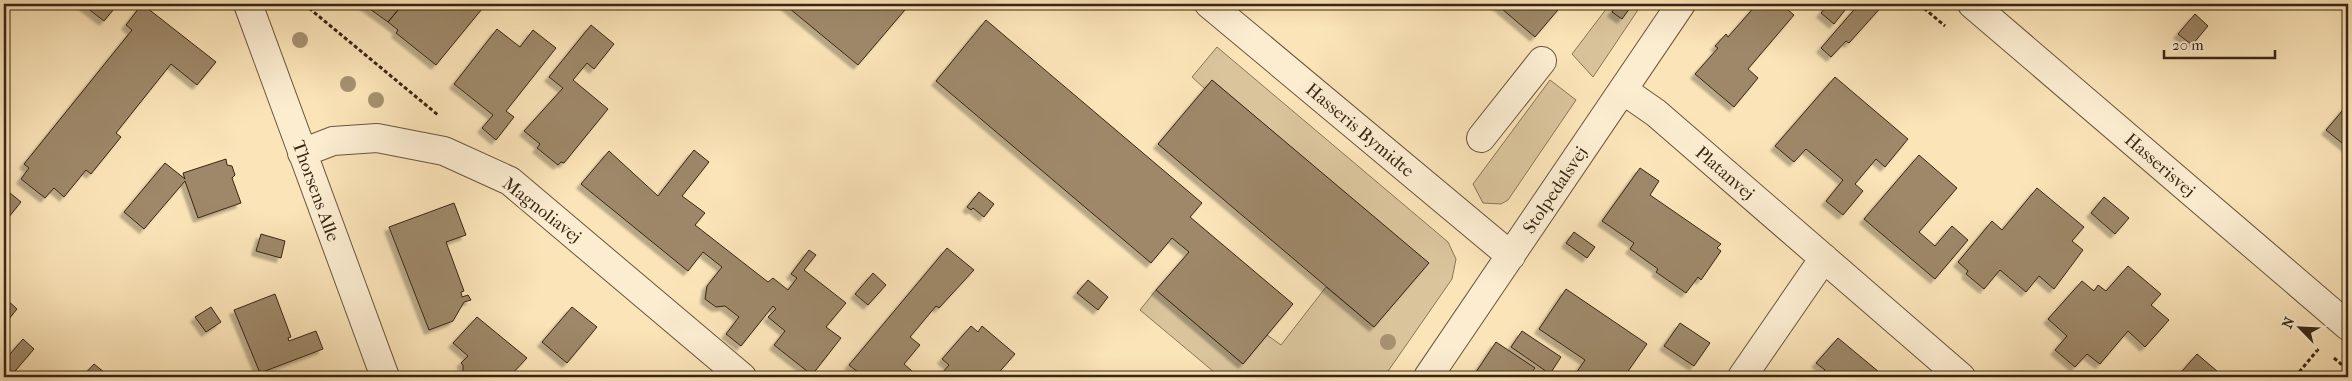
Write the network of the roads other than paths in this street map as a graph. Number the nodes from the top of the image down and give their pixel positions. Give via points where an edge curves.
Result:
1 (248, 4) edge
2 (1209, 4) edge
3 (1681, 4) edge
4 (1972, 4) edge
5 (1542, 61) dead end
6 (1623, 90) junction
7 (1481, 138) dead end
8 (302, 153) junction
9 (1511, 256) junction
10 (1824, 258) junction
11 (2348, 326) edge
12 (385, 377) edge
13 (742, 377) edge
14 (1428, 377) edge
15 (1742, 377) edge
16 (1962, 377) edge

1 - 8 street, Thorsens Alle
2 - 9 street, Hasseris Bymidte
3 - 6 street, Stolpedalsvej
4 - 11 street, Hasserisvej
5 - 7 street
6 - 9 street, Stolpedalsvej
6 - 10 street, Platanvej via 1656,114
8 - 12 street, Thorsens Alle
8 - 13 street, Magnoliavej via 333,141 377,138 444,151 510,181
9 - 14 street, Stolpedalsvej
10 - 15 street
10 - 16 street, Platanvej

